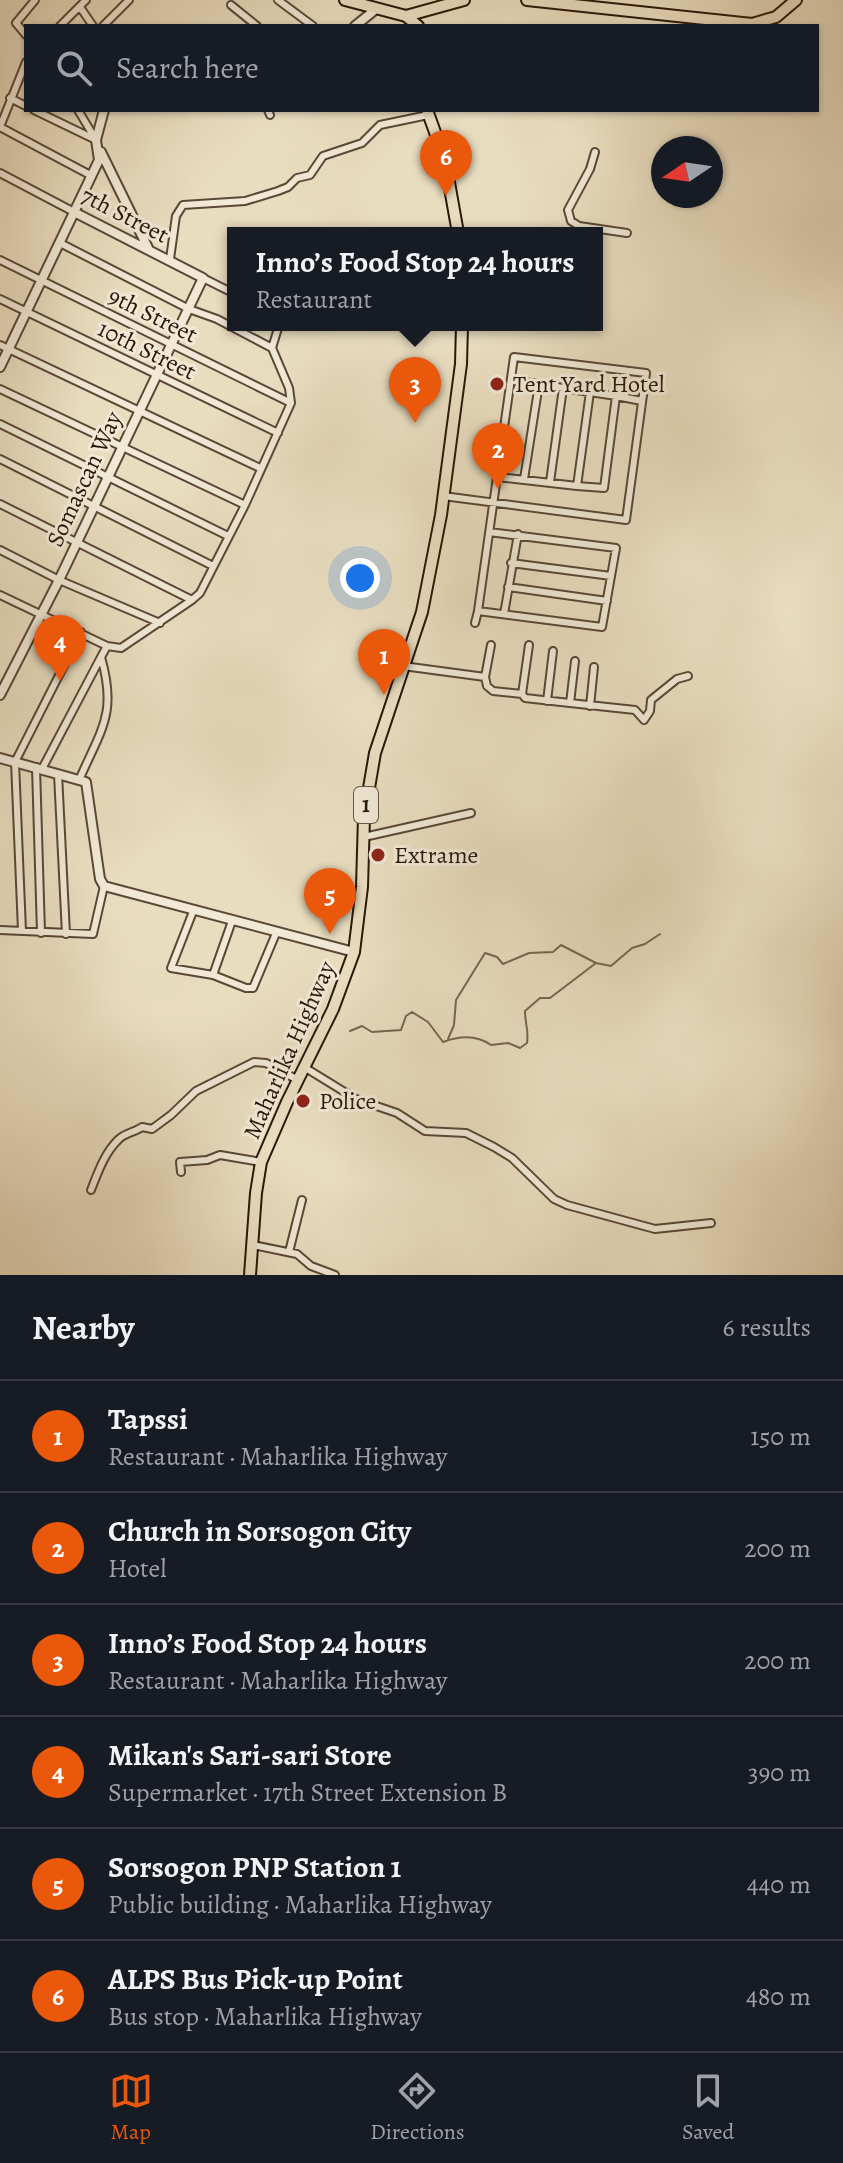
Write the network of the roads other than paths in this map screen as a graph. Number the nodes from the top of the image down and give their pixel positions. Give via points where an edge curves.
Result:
1 (35, 0) edge
2 (86, 0) edge
3 (129, 0) edge
4 (278, 0) edge
5 (345, 0) edge
6 (448, 0) edge
7 (464, 0) edge
8 (527, 0) edge
9 (589, 0) edge
10 (789, 0) edge
11 (796, 0) edge
12 (231, 5) dead end
13 (80, 7) junction
14 (376, 9) junction
15 (433, 10) junction
16 (406, 16) junction
17 (62, 24) edge
18 (92, 24) edge
19 (105, 24) edge
20 (255, 24) edge
21 (310, 24) edge
22 (357, 24) edge
23 (416, 24) edge
24 (427, 24) edge
25 (24, 33) edge
26 (24, 66) edge
27 (10, 98) junction
28 (24, 105) edge
29 (38, 112) edge
30 (79, 112) edge
31 (103, 112) edge
32 (428, 112) edge
33 (0, 127) edge
34 (96, 140) junction
35 (595, 152) dead end
36 (0, 173) edge
37 (92, 176) junction
38 (74, 212) junction
39 (457, 227) edge
40 (582, 227) edge
41 (603, 231) edge
42 (627, 233) dead end
43 (60, 243) junction
44 (148, 249) junction
45 (170, 259) junction
46 (0, 260) edge
47 (203, 278) junction
48 (41, 280) junction
49 (227, 290) edge
50 (0, 299) edge
51 (189, 309) junction
52 (26, 312) junction
53 (227, 324) edge
54 (240, 331) edge
55 (277, 331) edge
56 (462, 331) edge
57 (169, 344) junction
58 (4, 347) edge
59 (272, 348) junction
60 (0, 367) edge
61 (155, 374) junction
62 (511, 380) junction
63 (539, 384) junction
64 (563, 388) junction
65 (0, 389) edge
66 (590, 392) junction
67 (616, 396) junction
68 (642, 401) junction
69 (291, 403) junction
70 (138, 411) junction
71 (0, 424) edge
72 (278, 433) junction
73 (121, 447) junction
74 (0, 459) edge
75 (260, 468) junction
76 (107, 476) junction
77 (498, 477) junction
78 (524, 479) junction
79 (550, 482) junction
80 (577, 486) junction
81 (443, 496) junction
82 (493, 503) junction
83 (0, 504) edge
84 (93, 505) junction
85 (245, 505) junction
86 (489, 532) junction
87 (518, 534) junction
88 (228, 536) junction
89 (76, 542) junction
90 (0, 550) edge
91 (511, 563) junction
92 (213, 566) junction
93 (611, 576) junction
94 (59, 580) junction
95 (508, 587) junction
96 (0, 595) edge
97 (192, 600) junction
98 (607, 601) junction
99 (478, 611) junction
100 (504, 614) junction
101 (41, 615) junction
102 (160, 623) junction
103 (475, 623) dead end
104 (81, 632) junction
105 (491, 645) dead end
106 (529, 645) dead end
107 (107, 646) junction
108 (553, 651) dead end
109 (101, 657) junction
110 (575, 661) dead end
111 (403, 666) junction
112 (594, 667) dead end
113 (0, 673) edge
114 (688, 676) dead end
115 (9, 677) junction
116 (485, 677) junction
117 (522, 694) junction
118 (0, 695) edge
119 (547, 701) junction
120 (570, 703) junction
121 (590, 706) junction
122 (0, 758) edge
123 (15, 762) junction
124 (39, 768) junction
125 (58, 774) junction
126 (80, 778) junction
127 (471, 813) dead end
128 (364, 837) junction
129 (104, 886) junction
130 (194, 909) junction
131 (232, 921) junction
132 (0, 930) edge
133 (22, 931) junction
134 (277, 931) junction
135 (41, 933) junction
136 (66, 934) junction
137 (354, 952) junction
138 (213, 975) junction
139 (304, 1067) junction
140 (298, 1080) junction
141 (261, 1162) junction
142 (181, 1172) dead end
143 (91, 1190) dead end
144 (302, 1200) dead end
145 (711, 1223) dead end
146 (253, 1245) junction
147 (289, 1252) junction
148 (250, 1275) edge
149 (335, 1275) edge

1 - 25 street via 16,23
2 - 13 street
3 - 19 street
4 - 21 street
5 - 14 highway
6 - 15 highway
7 - 15 highway
8 - 11 highway via 742,24 768,21
9 - 10 highway via 751,19
12 - 20 street
13 - 17 street
13 - 18 street
14 - 16 highway
14 - 22 street
15 - 16 highway
15 - 24 highway
16 - 23 highway
26 - 27 street
27 - 28 street
27 - 33 street
29 - 34 street
30 - 34 street
31 - 34 street
32 - 39 highway via 445,160
32 - 45 street via 380,125 362,143 323,156 310,175 278,191 245,201 183,205 176,216
33 - 37 street
34 - 37 street via 99,160
34 - 44 street
35 - 40 street via 568,210 571,221
36 - 38 street, 7th Street
37 - 38 street
38 - 43 street
38 - 44 street, 7th Street
41 - 42 street
43 - 48 street
43 - 51 street
44 - 45 street, 7th Street
45 - 47 street, 7th Street
46 - 48 street, 9th Street
47 - 49 street, 7th Street
47 - 51 street, Somascan Way
48 - 52 street
48 - 57 street, 9th Street
50 - 52 street, 10th Street
51 - 53 street
51 - 57 street, Somascan Way
52 - 58 street
52 - 61 street, 10th Street
54 - 59 street
55 - 59 street
56 - 81 highway, Maharlika Highway / 1
57 - 61 street, Somascan Way
57 - 69 street, 9th Street
58 - 60 street
58 - 70 street
59 - 69 street
61 - 70 street, Somascan Way
61 - 72 street, 10th Street
62 - 63 street
62 - 68 street via 514,357 646,373
62 - 77 street
63 - 64 street
63 - 78 street
64 - 66 street
64 - 79 street
65 - 73 street
66 - 67 street
66 - 80 street
67 - 68 street
67 - 80 street via 604,488
68 - 82 street via 626,520
69 - 72 street
70 - 73 street, Somascan Way
70 - 75 street
71 - 76 street
72 - 75 street
73 - 76 street, Somascan Way
73 - 85 street
74 - 84 street
75 - 85 street
76 - 84 street, Somascan Way
76 - 88 street
77 - 78 street
77 - 82 street
78 - 79 street
79 - 80 street
81 - 82 street
81 - 111 highway, Maharlika Highway / 1 via 422,612
82 - 86 street
83 - 89 street
84 - 89 street, Somascan Way
84 - 92 street
85 - 88 street
86 - 87 street
86 - 99 street
87 - 91 street
87 - 93 street via 616,548
88 - 92 street
89 - 94 street, Somascan Way
89 - 97 street
90 - 94 street
91 - 93 street
91 - 95 street
92 - 97 street
93 - 98 street
94 - 101 street, Somascan Way
94 - 102 street
95 - 98 street
95 - 100 street
96 - 101 street
97 - 102 street
98 - 100 street via 602,627
99 - 100 street
99 - 103 street
101 - 104 street
101 - 115 street, Somascan Way
102 - 107 street via 121,648
104 - 107 street
104 - 123 street
105 - 116 street
106 - 117 street
107 - 109 street
108 - 119 street
109 - 124 street
109 - 126 street via 109,683 109,712
110 - 120 street
111 - 116 street
111 - 128 highway, Maharlika Highway / 1 via 375,753
112 - 121 street
113 - 115 street
114 - 121 street via 651,700 644,720 635,710
115 - 118 street, Somascan Way
116 - 117 street via 493,691
117 - 119 street
119 - 120 street
120 - 121 street
122 - 123 street
123 - 124 street
123 - 133 street
124 - 125 street
124 - 135 street
125 - 126 street
125 - 136 street
126 - 129 street via 86,782
127 - 128 street
128 - 137 highway, Maharlika Highway / 1
129 - 130 street
129 - 136 street via 93,934
130 - 131 street
130 - 138 street via 171,968
131 - 134 street
131 - 138 street
132 - 133 street
133 - 135 street
134 - 137 street
134 - 138 street via 253,988
135 - 136 street
137 - 139 highway, Maharlika Highway / 1
139 - 140 highway, Maharlika Highway / 1
139 - 145 street via 425,1131 466,1133 494,1147 567,1205 655,1229
140 - 141 highway, Maharlika Highway / 1
140 - 143 street via 254,1062 196,1091 152,1129 142,1127 120,1137
141 - 142 street via 220,1155 180,1162
141 - 146 highway, Maharlika Highway / 1
144 - 147 street
146 - 147 street
146 - 148 highway, Maharlika Highway / 1
147 - 149 street

